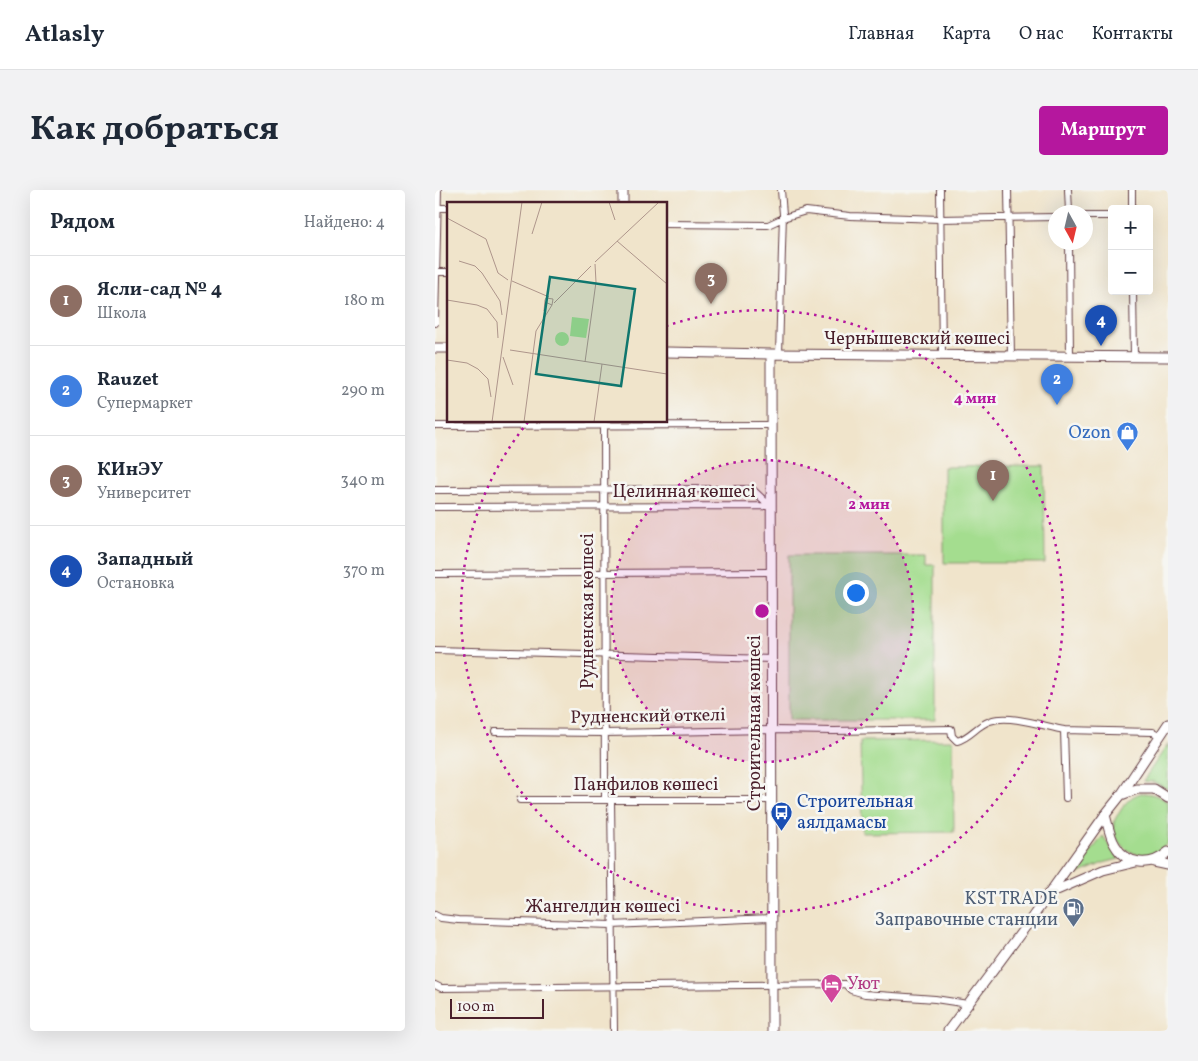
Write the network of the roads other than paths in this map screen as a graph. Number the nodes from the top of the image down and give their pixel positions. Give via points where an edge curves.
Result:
1 (438, 190) edge
2 (781, 190) edge
3 (940, 190) edge
4 (1007, 190) edge
5 (1068, 190) edge
6 (1132, 190) edge
7 (1069, 205) edge
8 (1132, 205) edge
9 (436, 208) edge
10 (1093, 216) edge
11 (1108, 216) edge
12 (1048, 217) edge
13 (783, 218) junction
14 (1008, 218) junction
15 (940, 219) junction
16 (667, 224) edge
17 (1069, 250) edge
18 (435, 272) edge
19 (1133, 295) edge
20 (435, 323) edge
21 (667, 352) edge
22 (775, 354) junction
23 (942, 355) junction
24 (1011, 356) junction
25 (1070, 356) junction
26 (1134, 356) junction
27 (1168, 357) edge
28 (604, 423) edge
29 (770, 425) junction
30 (435, 426) edge
31 (604, 489) junction
32 (435, 490) edge
33 (770, 506) junction
34 (435, 507) edge
35 (604, 507) junction
36 (771, 572) junction
37 (604, 573) junction
38 (435, 574) edge
39 (435, 650) edge
40 (604, 654) junction
41 (771, 659) junction
42 (1168, 724) edge
43 (772, 730) junction
44 (1064, 730) junction
45 (495, 732) dead end
46 (605, 733) junction
47 (1161, 736) junction
48 (1121, 795) junction
49 (1065, 798) dead end
50 (1168, 798) edge
51 (520, 800) dead end
52 (608, 800) junction
53 (772, 800) junction
54 (1105, 815) junction
55 (1168, 852) edge
56 (1137, 862) junction
57 (1153, 862) junction
58 (1168, 865) edge
59 (1048, 894) junction
60 (435, 916) edge
61 (772, 918) junction
62 (612, 925) junction
63 (772, 984) junction
64 (435, 985) edge
65 (614, 986) junction
66 (968, 1004) junction
67 (614, 1031) edge
68 (773, 1031) edge
69 (948, 1031) edge

1 - 9 street
2 - 13 street, Строительная көшесі
3 - 15 street
4 - 14 street
5 - 7 street
6 - 8 street
9 - 18 street
10 - 11 street
12 - 14 street
13 - 15 street via 806,211
13 - 16 street via 767,226
13 - 22 street, Строительная көшесі
14 - 15 street
14 - 24 street
15 - 23 street
17 - 25 street
18 - 20 street
19 - 26 street
21 - 22 street, Чернышевский көшесі
22 - 23 street, Чернышевский көшесі
22 - 29 street, Строительная көшесі
23 - 24 street, Чернышевский көшесі
24 - 25 street, Чернышевский көшесі
25 - 26 street, Чернышевский көшесі
26 - 27 street, Чернышевский көшесі
28 - 29 street
28 - 30 street
28 - 31 street, Рудненская көшесі
29 - 33 street, Строительная көшесі
31 - 32 street, Целинная көшесі
31 - 33 street, Целинная көшесі via 752,489
31 - 35 street, Рудненская көшесі
33 - 35 street, Целинная көшесі
33 - 36 street, Строительная көшесі
34 - 35 street, Целинная көшесі
35 - 37 street, Рудненская көшесі
36 - 37 street
36 - 41 street, Строительная көшесі
37 - 38 street
37 - 40 street, Рудненская көшесі
39 - 40 street
40 - 41 street
40 - 46 street, Рудненская көшесі
41 - 43 street, Строительная көшесі
42 - 47 street
43 - 44 street, Рудненский өткелі via 951,729 957,741 991,721 1005,719
43 - 46 street, Рудненский өткелі
43 - 53 street, Строительная көшесі
44 - 47 street via 1153,732
44 - 49 street
45 - 46 street, Рудненский өткелі
46 - 52 street, Рудненская көшесі
47 - 48 street
48 - 50 street via 1149,788
48 - 54 street
51 - 52 street, Панфилов көшесі
52 - 53 street, Панфилов көшесі
52 - 62 street, Рудненская көшесі
53 - 61 street, Строительная көшесі
54 - 56 street via 1114,844 1121,853
54 - 59 street
55 - 57 street
56 - 57 street
56 - 59 street via 1103,870
57 - 58 street
59 - 66 street
60 - 62 street, Жангелдин көшесі via 458,920
61 - 62 street, Жангелдин көшесі
61 - 63 street, Строительная көшесі
62 - 65 street, Рудненская көшесі
63 - 65 street
63 - 66 street via 845,984 851,990 865,994
63 - 68 street, Строительная көшесі
64 - 65 street via 441,988
65 - 67 street, Рудненская көшесі
66 - 69 street

